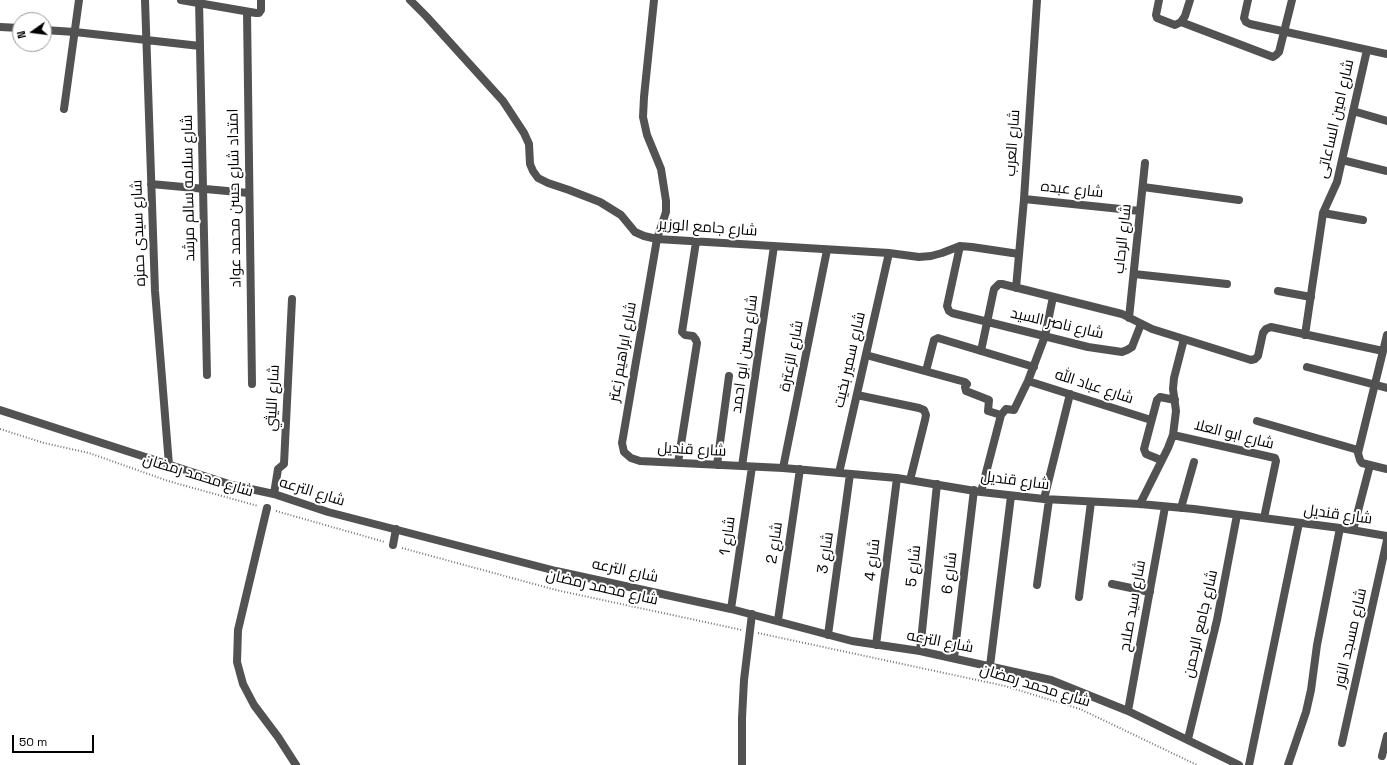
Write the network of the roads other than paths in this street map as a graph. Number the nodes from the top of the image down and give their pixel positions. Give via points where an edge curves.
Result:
1 (79, 0) edge
2 (145, 0) edge
3 (181, 0) edge
4 (410, 0) edge
5 (654, 0) edge
6 (1037, 0) edge
7 (1159, 0) edge
8 (1190, 0) edge
9 (1248, 0) edge
10 (1292, 0) edge
11 (199, 2) edge
12 (261, 4) edge
13 (247, 12) junction
14 (1181, 22) junction
15 (0, 27) edge
16 (12, 28) edge
17 (52, 31) edge
18 (75, 32) junction
19 (1284, 32) junction
20 (146, 40) junction
21 (200, 46) junction
22 (1367, 50) junction
23 (1387, 54) edge
24 (64, 109) dead end
25 (1353, 111) junction
26 (1387, 121) edge
27 (1342, 160) junction
28 (1145, 163) dead end
29 (1387, 170) edge
30 (151, 184) junction
31 (1143, 187) junction
32 (203, 189) junction
33 (249, 193) junction
34 (1024, 199) junction
35 (1239, 200) dead end
36 (1140, 211) junction
37 (1323, 213) junction
38 (1363, 220) dead end
39 (657, 240) junction
40 (696, 242) junction
41 (774, 246) junction
42 (960, 246) junction
43 (827, 250) junction
44 (889, 253) junction
45 (1019, 254) junction
46 (1134, 274) junction
47 (1226, 284) dead end
48 (1016, 288) junction
49 (1278, 291) dead end
50 (1053, 297) junction
51 (1311, 297) junction
52 (292, 299) dead end
53 (1129, 318) junction
54 (987, 322) junction
55 (1141, 324) junction
56 (1305, 335) junction
57 (1387, 335) edge
58 (1045, 336) junction
59 (1184, 339) junction
60 (981, 351) junction
61 (1383, 351) junction
62 (866, 356) junction
63 (1307, 367) dead end
64 (1034, 368) junction
65 (926, 371) junction
66 (207, 375) dead end
67 (729, 376) dead end
68 (1028, 381) junction
69 (252, 384) dead end
70 (1374, 384) junction
71 (1387, 388) edge
72 (1070, 394) junction
73 (857, 395) junction
74 (1175, 400) junction
75 (0, 410) edge
76 (1001, 415) junction
77 (1151, 420) junction
78 (1257, 421) dead end
79 (1173, 435) junction
80 (1358, 450) junction
81 (1161, 460) junction
82 (640, 461) joint
83 (1194, 462) dead end
84 (678, 463) junction
85 (1366, 464) junction
86 (169, 465) junction
87 (717, 465) junction
88 (742, 466) junction
89 (752, 467) junction
90 (783, 468) junction
91 (800, 469) junction
92 (1387, 469) edge
93 (839, 473) junction
94 (850, 474) junction
95 (897, 478) junction
96 (910, 480) junction
97 (937, 484) junction
98 (978, 491) junction
99 (274, 494) junction
100 (1011, 496) junction
101 (1047, 499) junction
102 (1091, 502) junction
103 (1140, 504) junction
104 (1165, 506) junction
105 (267, 508) road end
106 (1181, 508) junction
107 (1237, 515) junction
108 (1264, 518) junction
109 (1299, 523) junction
110 (1340, 528) junction
111 (396, 529) junction
112 (1353, 530) junction
113 (1387, 536) edge
114 (1387, 540) edge
115 (393, 545) road end
116 (1112, 584) dead end
117 (1037, 585) dead end
118 (1150, 592) junction
119 (1079, 597) dead end
120 (731, 609) junction
121 (752, 614) junction
122 (778, 620) junction
123 (828, 635) junction
124 (876, 645) junction
125 (920, 651) junction
126 (954, 658) junction
127 (990, 666) junction
128 (1128, 711) junction
129 (1387, 736) edge
130 (1188, 739) junction
131 (1342, 743) dead end
132 (1382, 756) dead end
133 (296, 765) edge
134 (742, 765) edge
135 (1239, 765) edge
136 (1249, 765) edge
137 (1288, 765) edge

1 - 18 street
2 - 20 street, شارع سيدى حمزه
3 - 11 street
4 - 39 street, شارع جامع الوزير via 503,101 524,133 529,144 530,164 538,178 600,202 621,215 635,232
5 - 39 street, شارع ابراهيم زعتر via 643,117 647,135 661,169 666,201 666,212
6 - 34 street, شارع العرب
7 - 14 street via 1157,18 1175,25
8 - 14 street
9 - 19 street via 1244,13 1246,22
10 - 19 street
11 - 13 street
11 - 21 street, شارع سلامه سالم مرشد
12 - 13 street via 258,13
13 - 33 street, امتداد شارع حسن محمد عواد
14 - 19 street via 1273,57 1279,52
15 - 16 street
17 - 18 street
18 - 20 street
18 - 24 street
19 - 22 street
20 - 21 street
20 - 30 street, شارع سيدى حمزه
21 - 32 street, شارع سلامه سالم مرشد
22 - 23 street
22 - 25 street, شارع امين الساعاتى
25 - 26 street
25 - 27 street, شارع امين الساعاتى
27 - 29 street
27 - 37 street, شارع امين الساعاتى via 1337,182
28 - 31 street, شارع الرحاب
30 - 32 street
30 - 86 street, شارع سيدى حمزه via 155,291
31 - 35 street
31 - 36 street, شارع الرحاب
32 - 33 street
32 - 66 street, شارع سلامه سالم مرشد
33 - 69 street, امتداد شارع حسن محمد عواد
34 - 36 street, شارع عبده
34 - 45 street, شارع العرب
36 - 46 street, شارع الرحاب
37 - 38 street
37 - 51 street, شارع امين الساعاتى
39 - 40 street, شارع جامع الوزير
39 - 82 street, شارع ابراهيم زعتر via 622,443 624,452
40 - 41 street, شارع جامع الوزير
40 - 84 street via 682,332 693,336 697,343
41 - 43 street, شارع جامع الوزير
41 - 88 street, شارع حسن ابو احمد
42 - 44 street, شارع جامع الوزير via 931,256
42 - 45 street, شارع جامع الوزير
42 - 54 street, شارع ناصر السيد via 947,306 952,313
43 - 44 street, شارع جامع الوزير
43 - 90 street, شارع الزعترة
44 - 62 street, شارع سمير بخيت
45 - 48 street, شارع العرب
46 - 47 street
46 - 53 street, شارع الرحاب
48 - 50 street
48 - 54 street via 1002,284 996,286
49 - 51 street
50 - 53 street
50 - 58 street
51 - 56 street, شارع امين الساعاتى
52 - 99 street, شارع الليثي via 284,464 278,469
53 - 55 street
54 - 58 street, شارع ناصر السيد
54 - 60 street
55 - 58 street, شارع ناصر السيد via 1132,346 1122,352 1088,347
55 - 59 street
56 - 59 street via 1271,327 1266,329 1258,356 1251,360
56 - 61 street
57 - 61 street
58 - 64 street
59 - 74 street via 1174,378
60 - 64 street
60 - 65 street via 936,338
61 - 70 street
62 - 65 street
62 - 73 street, شارع سمير بخيت
63 - 70 street
64 - 68 street
65 - 76 street via 965,382 966,391 989,400 988,411
67 - 87 street
68 - 72 street, شارع عباد الله
68 - 76 street via 1014,410 1006,409
70 - 71 street
70 - 80 street
72 - 77 street, شارع عباد الله
72 - 101 street
73 - 93 street, شارع سمير بخيت
73 - 96 street via 924,410 925,420
74 - 77 street via 1160,397 1156,400
74 - 79 street via 1176,423
75 - 86 street, شارع الترعه
76 - 98 street, شارع 6
77 - 81 street via 1144,451
78 - 80 street
79 - 81 street
79 - 108 street, شارع ابو العلا via 1275,458
80 - 85 street via 1358,457
81 - 103 street
82 - 84 street, شارع قنديل
83 - 106 street
84 - 87 street, شارع قنديل
85 - 92 street
85 - 112 street
86 - 99 street, شارع الترعه via 232,485
87 - 88 street, شارع قنديل
88 - 89 street, شارع قنديل
89 - 90 street, شارع قنديل
89 - 120 street, شارع 1
90 - 91 street, شارع قنديل
91 - 93 street, شارع قنديل
91 - 122 street, شارع 2
93 - 94 street, شارع قنديل
94 - 95 street, شارع قنديل
94 - 123 street, شارع 3
95 - 96 street, شارع قنديل
95 - 124 street, شارع 4
96 - 97 street, شارع قنديل
97 - 98 street, شارع قنديل
97 - 125 street, شارع 5
98 - 100 street, شارع قنديل
98 - 126 street, شارع 6
99 - 111 street, شارع الترعه via 328,512
100 - 101 street, شارع قنديل
100 - 127 street
101 - 102 street, شارع قنديل
101 - 117 street
102 - 103 street, شارع قنديل
102 - 119 street
103 - 104 street, شارع قنديل
104 - 106 street, شارع قنديل
104 - 118 street, شارع سيد صلاح
105 - 133 street via 238,630 237,662 243,684 254,705
106 - 107 street, شارع قنديل
107 - 108 street, شارع قنديل
107 - 130 street, شارع جامع الرحمن via 1217,620
108 - 109 street, شارع قنديل
109 - 110 street, شارع قنديل
109 - 136 street
110 - 112 street, شارع قنديل
110 - 137 street via 1311,690
111 - 115 street
111 - 120 street, شارع الترعه via 556,571
112 - 113 street, شارع قنديل
114 - 131 street, شارع مسجد النور
116 - 118 street
118 - 128 street, شارع سيد صلاح
120 - 121 street, شارع الترعه
121 - 122 street, شارع الترعه
121 - 134 street via 744,680
122 - 123 street, شارع الترعه
123 - 124 street, شارع الترعه
124 - 125 street, شارع الترعه
125 - 126 street, شارع الترعه
126 - 127 street, شارع الترعه
127 - 128 street, شارع الترعه via 1051,680
128 - 130 street, شارع الترعه
129 - 132 street
130 - 135 street, شارع الترعه

